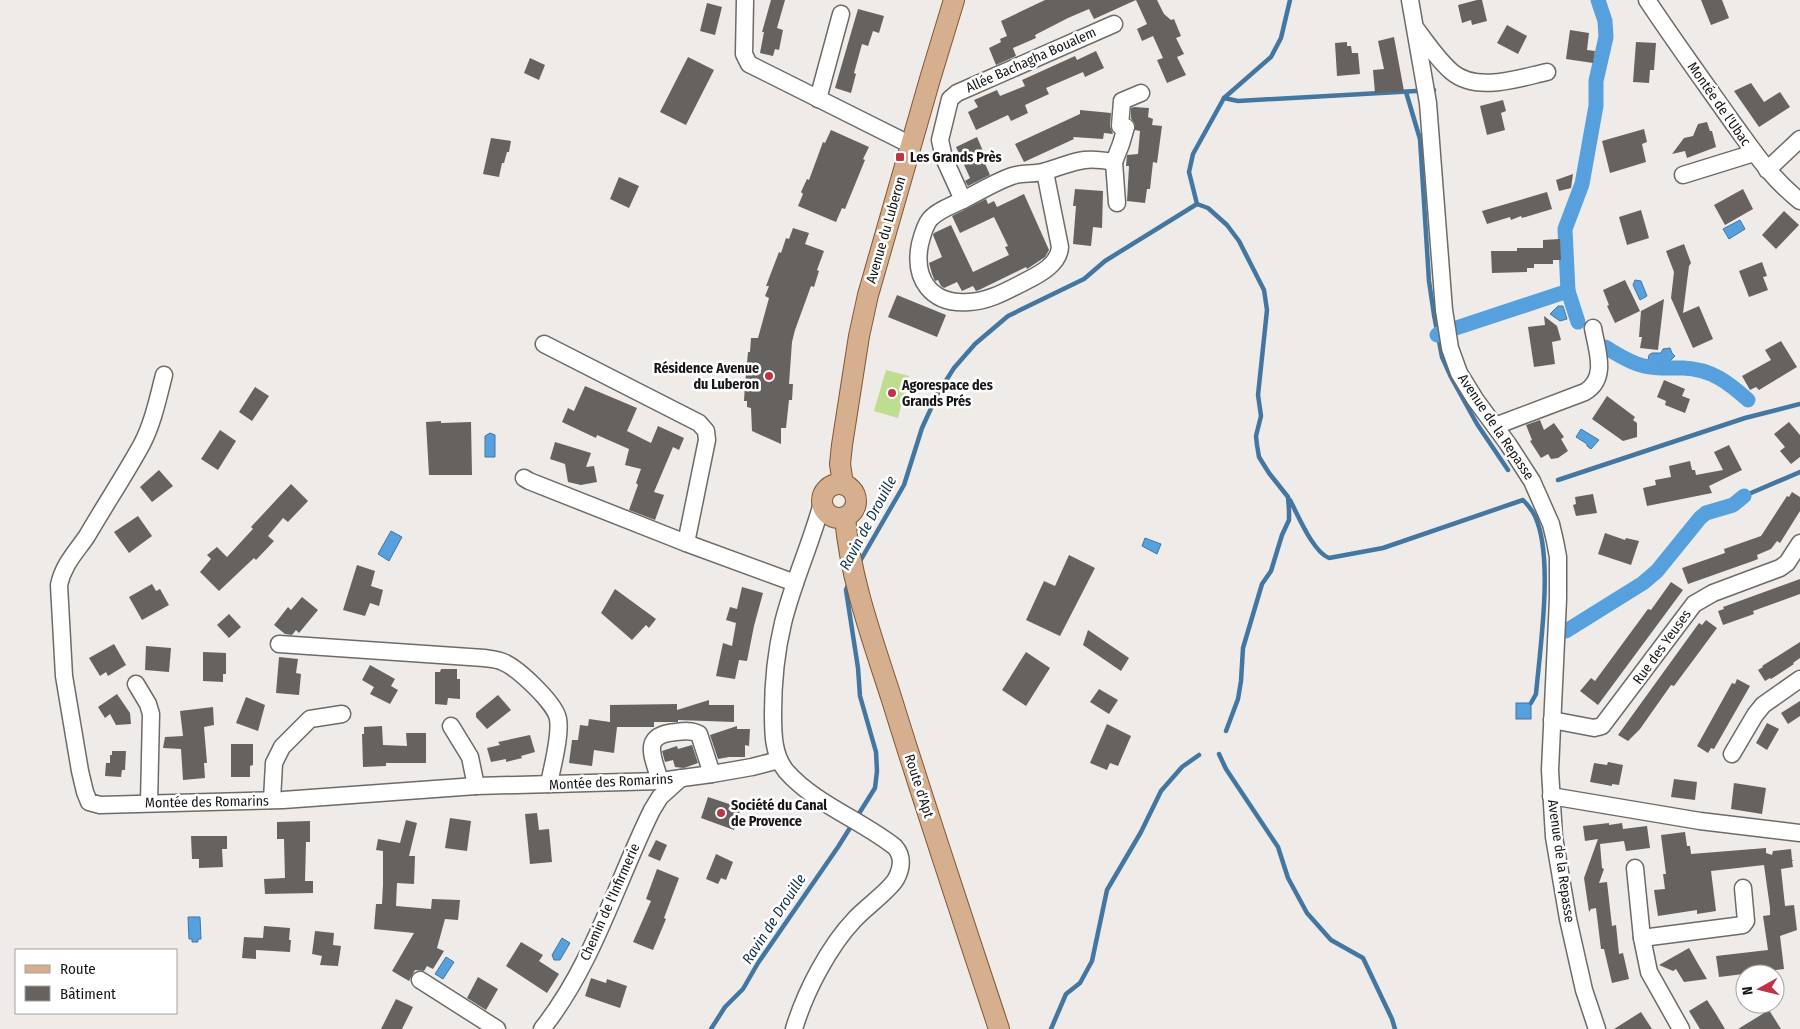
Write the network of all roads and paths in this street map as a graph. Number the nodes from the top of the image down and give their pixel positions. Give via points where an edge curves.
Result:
1 (745, 0) edge
2 (954, 0) edge
3 (1410, 0) edge
4 (1647, 0) edge
5 (841, 14) dead end
6 (1114, 24) dead end
7 (1415, 28) junction
8 (1547, 72) dead end
9 (930, 79) junction
10 (1141, 93) dead end
11 (818, 99) junction
12 (950, 99) junction
13 (913, 137) junction
14 (1800, 138) edge
15 (940, 140) junction
16 (1754, 153) junction
17 (1114, 162) junction
18 (1767, 170) junction
19 (1045, 172) junction
20 (1683, 175) dead end
21 (963, 200) junction
22 (1800, 201) edge
23 (1117, 203) dead end
24 (1593, 328) dead end
25 (544, 344) dead end
26 (164, 375) dead end
27 (1495, 426) junction
28 (524, 478) dead end
29 (838, 484) junction
30 (829, 516) junction
31 (686, 543) junction
32 (1800, 543) edge
33 (795, 583) junction
34 (279, 644) dead end
35 (1800, 680) edge
36 (136, 684) dead end
37 (342, 714) dead end
38 (1552, 720) junction
39 (451, 726) dead end
40 (1732, 754) dead end
41 (779, 760) junction
42 (712, 774) junction
43 (681, 778) junction
44 (660, 781) junction
45 (549, 784) junction
46 (476, 786) junction
47 (1551, 796) junction
48 (272, 800) junction
49 (149, 803) junction
50 (1800, 833) edge
51 (1635, 868) dead end
52 (1744, 888) dead end
53 (1642, 938) junction
54 (420, 980) dead end
55 (496, 1029) edge
56 (542, 1029) edge
57 (794, 1029) edge
58 (999, 1029) edge
59 (1597, 1029) edge
60 (1681, 1029) edge

1 - 11 street via 744,54 747,62
2 - 9 main road, Avenue du Luberon
3 - 7 street, Avenue de la Repasse
4 - 16 street, Montée de l'Ubac
5 - 11 street
6 - 12 street, Allée Bachagha Boualem via 964,89
7 - 8 street via 1452,72 1472,82 1489,83
7 - 27 street, Avenue de la Repasse via 1428,103 1443,301 1450,348 1467,386
9 - 12 street, Allée Bachagha Boualem
9 - 13 main road, Avenue du Luberon
10 - 17 street via 1122,101 1120,126 1126,127
11 - 13 street
12 - 15 street, Allée Bachagha Boualem
13 - 15 street
13 - 29 main road, Avenue du Luberon via 864,311
14 - 18 street
15 - 21 street, Allée Bachagha Boualem via 944,158
16 - 18 street, Montée de l'Ubac
16 - 20 street
17 - 19 street via 1075,160
17 - 23 street
18 - 22 street, Montée de l'Ubac
19 - 21 street via 1012,176
19 - 21 street via 1060,247 1058,256 1036,276 994,296 968,302 945,299 933,293 922,282 918,266 921,240 928,222
24 - 27 street via 1599,370 1594,386
25 - 31 street via 704,427 707,440
26 - 49 street, Montée des Romarins via 142,443 61,574 59,585 64,676 86,797 89,802 100,805
27 - 38 street, Avenue de la Repasse via 1532,481 1555,541 1558,599
28 - 31 street
29 - 30 main road via 824,492
29 - 30 main road via 849,487 856,498 855,505 852,511
30 - 33 street
30 - 58 main road, Route d'Apt via 848,548 905,742
31 - 33 street
32 - 38 street, Rue des Yeuses via 1784,565 1713,593 1694,604 1602,726 1594,728
33 - 41 street via 783,622 774,675 773,735
34 - 45 street via 504,662 518,671 558,716
35 - 40 street via 1758,710
36 - 49 street via 151,714
37 - 48 street via 310,719 282,747 274,763
38 - 47 street, Avenue de la Repasse
39 - 46 street via 470,758
41 - 42 street, Montée des Romarins
41 - 57 street via 791,776 824,801 886,839 899,852 901,866 892,884 854,920 830,953 807,994
42 - 43 street, Montée des Romarins
42 - 44 street via 699,734 691,731 664,733 656,738 652,748
43 - 44 street, Montée des Romarins
43 - 56 street, Chemin de l'Infirmerie via 660,797 652,810 600,928 568,990
44 - 45 street, Montée des Romarins
45 - 46 street, Montée des Romarins
46 - 48 street, Montée des Romarins
47 - 50 street via 1700,821
47 - 59 street, Avenue de la Repasse via 1555,846 1568,919 1584,990
48 - 49 street, Montée des Romarins
51 - 53 street
52 - 53 street via 1746,921 1743,925
53 - 60 street via 1648,972
54 - 55 street

